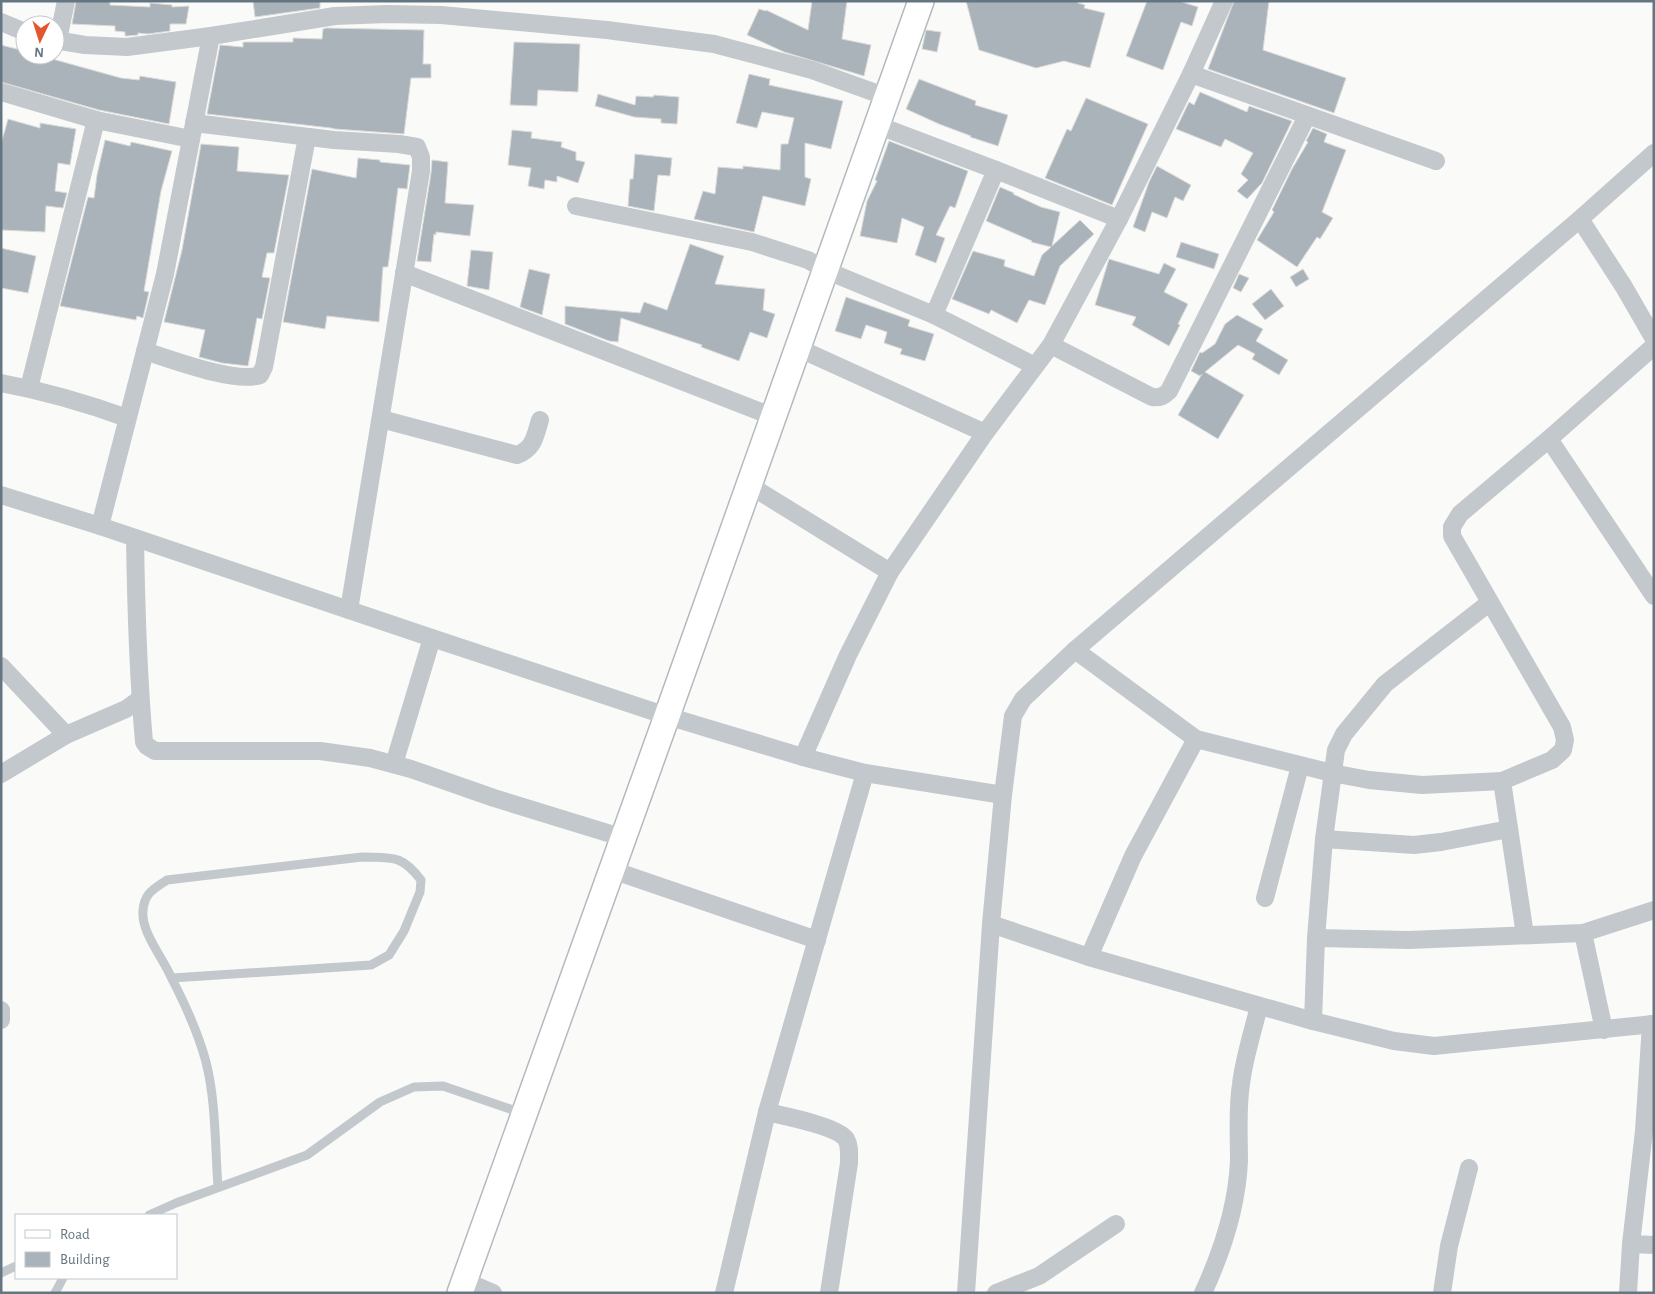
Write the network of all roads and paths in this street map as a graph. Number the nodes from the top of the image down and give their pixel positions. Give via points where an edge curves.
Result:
1 (66, 1) edge
2 (921, 1) edge
3 (1224, 1) edge
4 (63, 15) edge
5 (1, 22) edge
6 (15, 28) edge
7 (211, 36) junction
8 (65, 41) edge
9 (1191, 74) junction
10 (1, 92) edge
11 (887, 97) junction
12 (1307, 116) junction
13 (96, 120) junction
14 (877, 125) junction
15 (192, 131) junction
16 (307, 137) junction
17 (1654, 153) edge
18 (1436, 161) dead end
19 (996, 170) junction
20 (576, 206) dead end
21 (1119, 219) junction
22 (1580, 219) junction
23 (826, 270) junction
24 (404, 274) junction
25 (934, 316) junction
26 (1654, 339) edge
27 (1051, 345) junction
28 (1654, 346) edge
29 (798, 348) junction
30 (145, 351) junction
31 (1035, 366) junction
32 (1, 383) edge
33 (29, 388) junction
34 (774, 416) junction
35 (127, 418) junction
36 (381, 419) junction
37 (540, 420) dead end
38 (985, 432) junction
39 (1549, 439) junction
40 (749, 485) junction
41 (1, 495) edge
42 (100, 526) junction
43 (135, 538) junction
44 (890, 572) junction
45 (1654, 596) edge
46 (1490, 604) junction
47 (349, 610) junction
48 (432, 638) junction
49 (1075, 650) junction
50 (1, 666) edge
51 (140, 699) junction
52 (667, 716) junction
53 (66, 735) junction
54 (1196, 739) junction
55 (803, 757) junction
56 (394, 764) junction
57 (1300, 766) junction
58 (865, 772) junction
59 (1332, 773) junction
60 (1, 774) edge
61 (1502, 781) junction
62 (1003, 795) junction
63 (1510, 829) junction
64 (624, 838) junction
65 (1324, 839) junction
66 (612, 870) junction
67 (1265, 898) dead end
68 (1654, 910) edge
69 (991, 924) junction
70 (1583, 933) junction
71 (1525, 935) junction
72 (1316, 938) junction
73 (817, 940) junction
74 (1089, 957) junction
75 (172, 978) junction
76 (1259, 1006) junction
77 (1, 1010) edge
78 (1, 1020) edge
79 (1313, 1021) junction
80 (1652, 1024) edge
81 (1604, 1030) junction
82 (767, 1112) junction
83 (524, 1114) junction
84 (1649, 1131) edge
85 (1469, 1168) dead end
86 (218, 1188) junction
87 (152, 1214) edge
88 (1116, 1224) dead end
89 (1631, 1244) junction
90 (1654, 1246) edge
91 (15, 1266) edge
92 (1, 1273) edge
93 (62, 1279) edge
94 (462, 1287) edge
95 (55, 1293) edge
96 (493, 1293) edge
97 (724, 1293) edge
98 (829, 1293) edge
99 (966, 1293) edge
100 (996, 1293) edge
101 (1202, 1293) edge
102 (1442, 1293) edge
103 (1628, 1293) edge

1 - 4 street
2 - 11 main road
3 - 9 street
5 - 6 street
7 - 8 street via 127,47
7 - 11 street via 336,16 387,14 441,15 578,27 714,44 812,70
7 - 15 street
9 - 12 street
9 - 21 street
10 - 13 street
11 - 14 main road
12 - 18 street
12 - 27 street via 1165,395 1152,397
13 - 15 street
13 - 33 street
14 - 19 street
14 - 23 main road
15 - 16 street
15 - 30 street
16 - 24 street via 417,147 421,171
16 - 30 street via 260,376 227,375
17 - 22 street
19 - 21 street
19 - 25 street
20 - 23 street via 752,242 808,260
21 - 27 street
22 - 26 street
22 - 49 street
23 - 25 street
23 - 29 main road
24 - 34 street
24 - 36 street
25 - 31 street
27 - 31 street
28 - 39 street
29 - 34 main road
29 - 38 street
30 - 35 street
31 - 38 street
32 - 33 street
33 - 35 street
34 - 40 main road
35 - 42 street
36 - 37 street via 517,456 527,452
36 - 47 street
38 - 44 street
39 - 45 street
39 - 46 street via 1460,514 1452,526 1452,536
40 - 44 street
40 - 52 main road
41 - 42 street
42 - 43 street
43 - 47 street
43 - 51 street
44 - 55 street via 848,655
46 - 59 street via 1384,684 1344,734 1336,750
46 - 61 street via 1562,727 1565,740 1563,750 1552,760
47 - 48 street
48 - 52 street
48 - 56 street
49 - 54 street
49 - 62 street via 1023,699 1014,716
50 - 53 street
51 - 53 street via 126,709
51 - 56 street via 144,742 155,751 320,751
52 - 55 street
52 - 64 main road
53 - 60 street
54 - 57 street
54 - 74 street via 1133,856
55 - 58 street
56 - 64 street
57 - 59 street
57 - 67 street
58 - 62 street
58 - 73 street
59 - 61 street via 1422,785
59 - 65 street
61 - 63 street
62 - 69 street
63 - 65 street via 1414,845
63 - 71 street
64 - 66 main road
65 - 72 street
66 - 73 street
66 - 83 main road
68 - 70 street
69 - 74 street
69 - 99 street
70 - 71 street
70 - 81 street
71 - 72 street via 1409,940
72 - 79 street
73 - 82 street
74 - 76 street
75 - 75 lane via 146,931 142,912 148,892 167,880 362,857 394,858 410,866 421,880 420,892 404,931 389,955 370,965
75 - 86 lane via 193,1022 206,1063
76 - 79 street
76 - 101 street via 1241,1082 1239,1162 1232,1210 1221,1249
77 - 78 street
79 - 81 street via 1394,1042 1434,1046
80 - 81 street
80 - 84 street
82 - 97 street
82 - 98 street via 838,1132 849,1148
83 - 86 lane via 443,1086 414,1087 380,1102 307,1155
83 - 94 main road
84 - 89 street
85 - 102 street via 1449,1246
86 - 87 lane
88 - 100 street via 1038,1276
89 - 90 street
89 - 103 street
91 - 92 lane
93 - 95 lane
94 - 96 street

